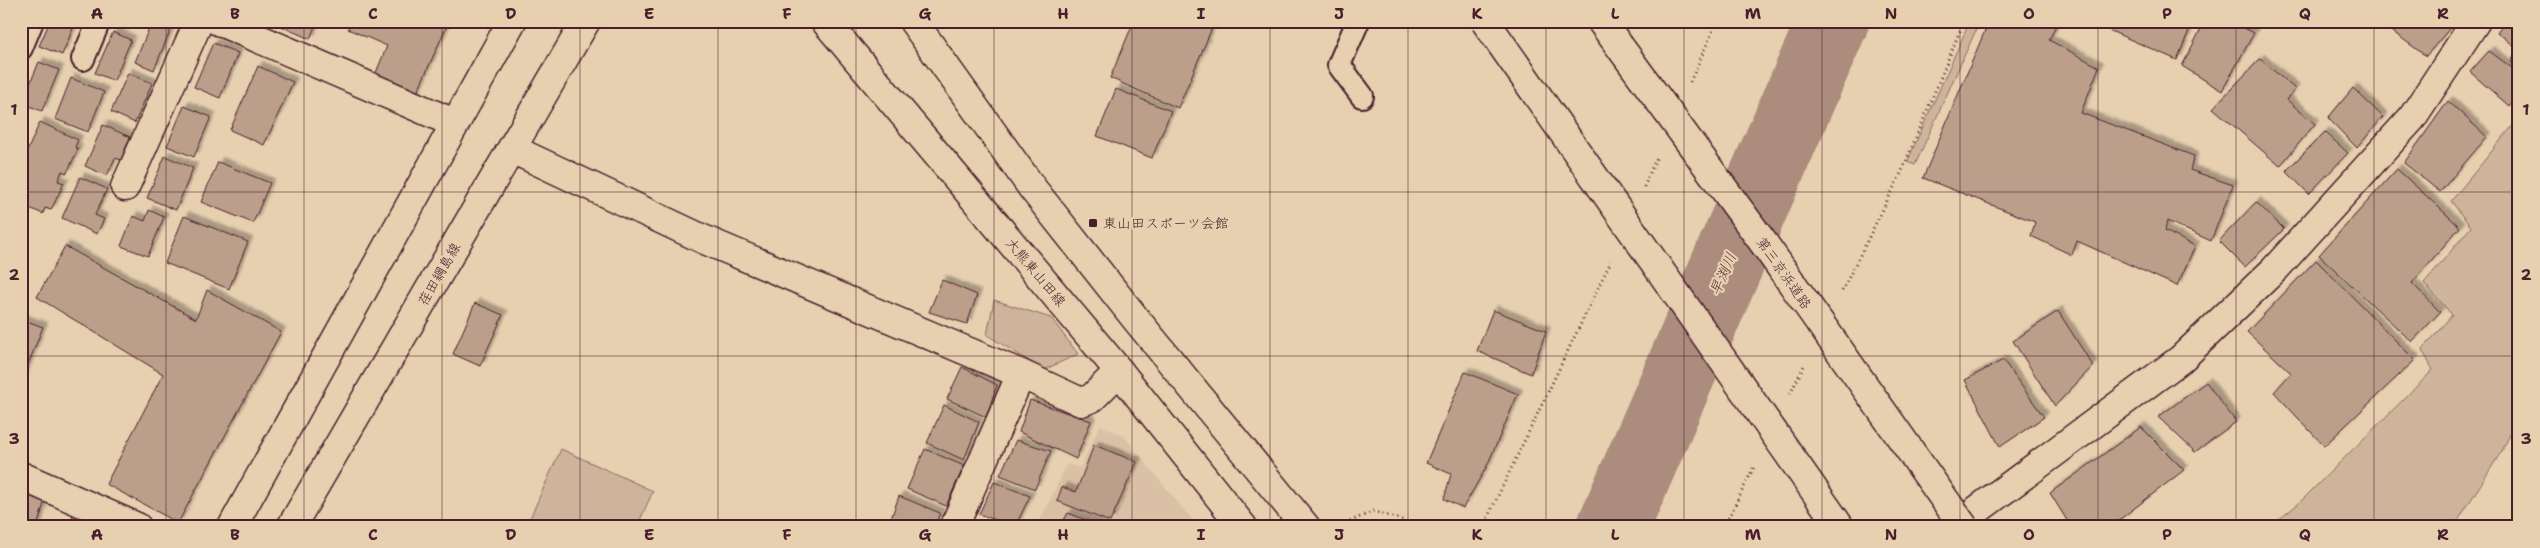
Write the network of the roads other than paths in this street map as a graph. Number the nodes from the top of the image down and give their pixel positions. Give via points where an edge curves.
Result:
1 (32, 21) edge
2 (99, 21) edge
3 (199, 21) edge
4 (218, 21) edge
5 (512, 21) edge
6 (586, 21) edge
7 (825, 21) edge
8 (913, 21) edge
9 (1358, 21) edge
10 (1485, 21) edge
11 (1601, 21) edge
12 (2476, 21) edge
13 (21, 48) edge
14 (83, 59) dead end
15 (1362, 96) dead end
16 (454, 123) junction
17 (512, 149) junction
18 (125, 186) dead end
19 (1119, 371) junction
20 (1021, 374) junction
21 (21, 476) edge
22 (136, 527) edge
23 (232, 527) edge
24 (292, 527) edge
25 (954, 527) edge
26 (1243, 527) edge
27 (1306, 527) edge
28 (1840, 527) edge
29 (1954, 527) edge
30 (1964, 527) edge

1 - 13 lane
2 - 14 lane
3 - 18 main road
4 - 16 main road
5 - 16 main road
6 - 17 main road, 荏田綱島線
7 - 19 main road, 大熊東山田線
8 - 27 main road via 1033,189
9 - 15 lane via 1339,65
10 - 28 main road, bridge
11 - 30 main road, 第三京浜道路, bridge via 1765,245
12 - 29 main road via 2412,118 2275,269 2182,359
16 - 23 main road
17 - 20 main road via 705,240
17 - 24 main road, 荏田綱島線
19 - 20 main road via 1097,394 1081,402
19 - 26 main road, 大熊東山田線
20 - 25 main road
21 - 22 main road

